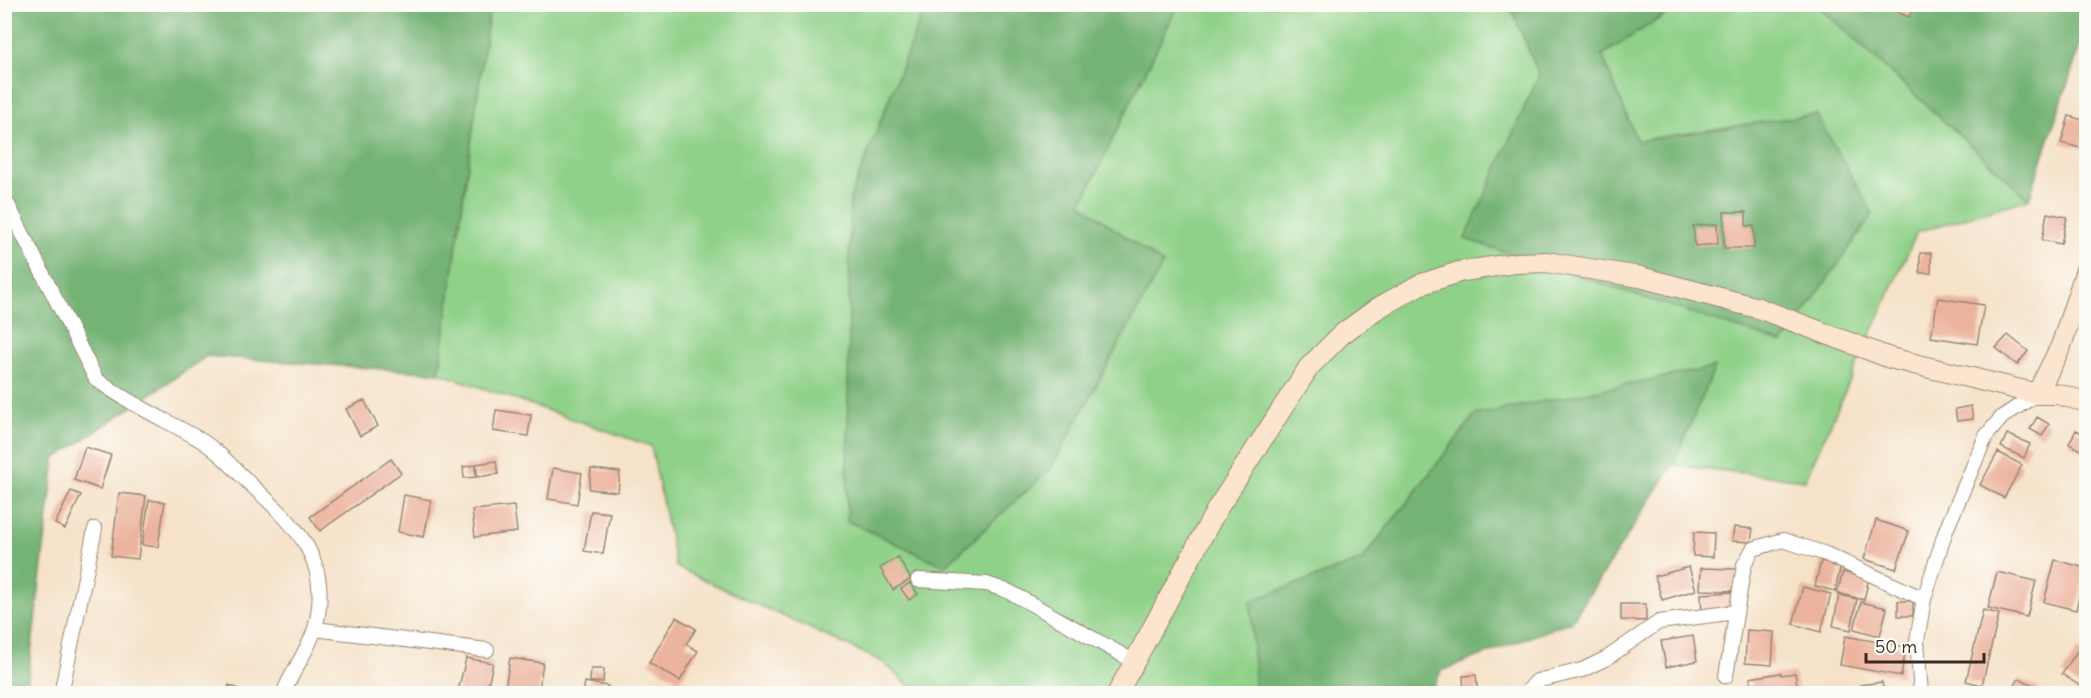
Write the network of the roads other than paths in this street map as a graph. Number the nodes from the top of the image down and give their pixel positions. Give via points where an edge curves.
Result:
1 (4, 197) edge
2 (2086, 270) edge
3 (2037, 394) junction
4 (2086, 402) edge
5 (95, 530) dead end
6 (918, 580) dead end
7 (1924, 599) junction
8 (1736, 612) junction
9 (315, 629) junction
10 (487, 650) dead end
11 (1136, 662) junction
12 (1726, 676) dead end
13 (1528, 691) dead end
14 (61, 693) edge
15 (283, 693) edge
16 (1117, 693) edge
17 (1921, 693) edge

1 - 9 street via 96,379 211,447 303,537 314,559 319,586
2 - 3 street via 2061,346
3 - 4 street via 2057,394
3 - 7 street via 2002,417 1986,436 1946,531
3 - 11 street via 1890,358 1758,308 1640,277 1546,262 1515,262 1459,272 1419,285 1378,308 1342,334 1309,367 1217,509
5 - 14 street
6 - 11 street via 987,584 1010,592
7 - 8 street via 1826,554 1783,540 1765,543 1747,556
7 - 17 street via 1917,641
8 - 12 street
8 - 13 street via 1659,622 1607,658 1582,670 1537,681
9 - 10 street
9 - 15 street
11 - 16 street

